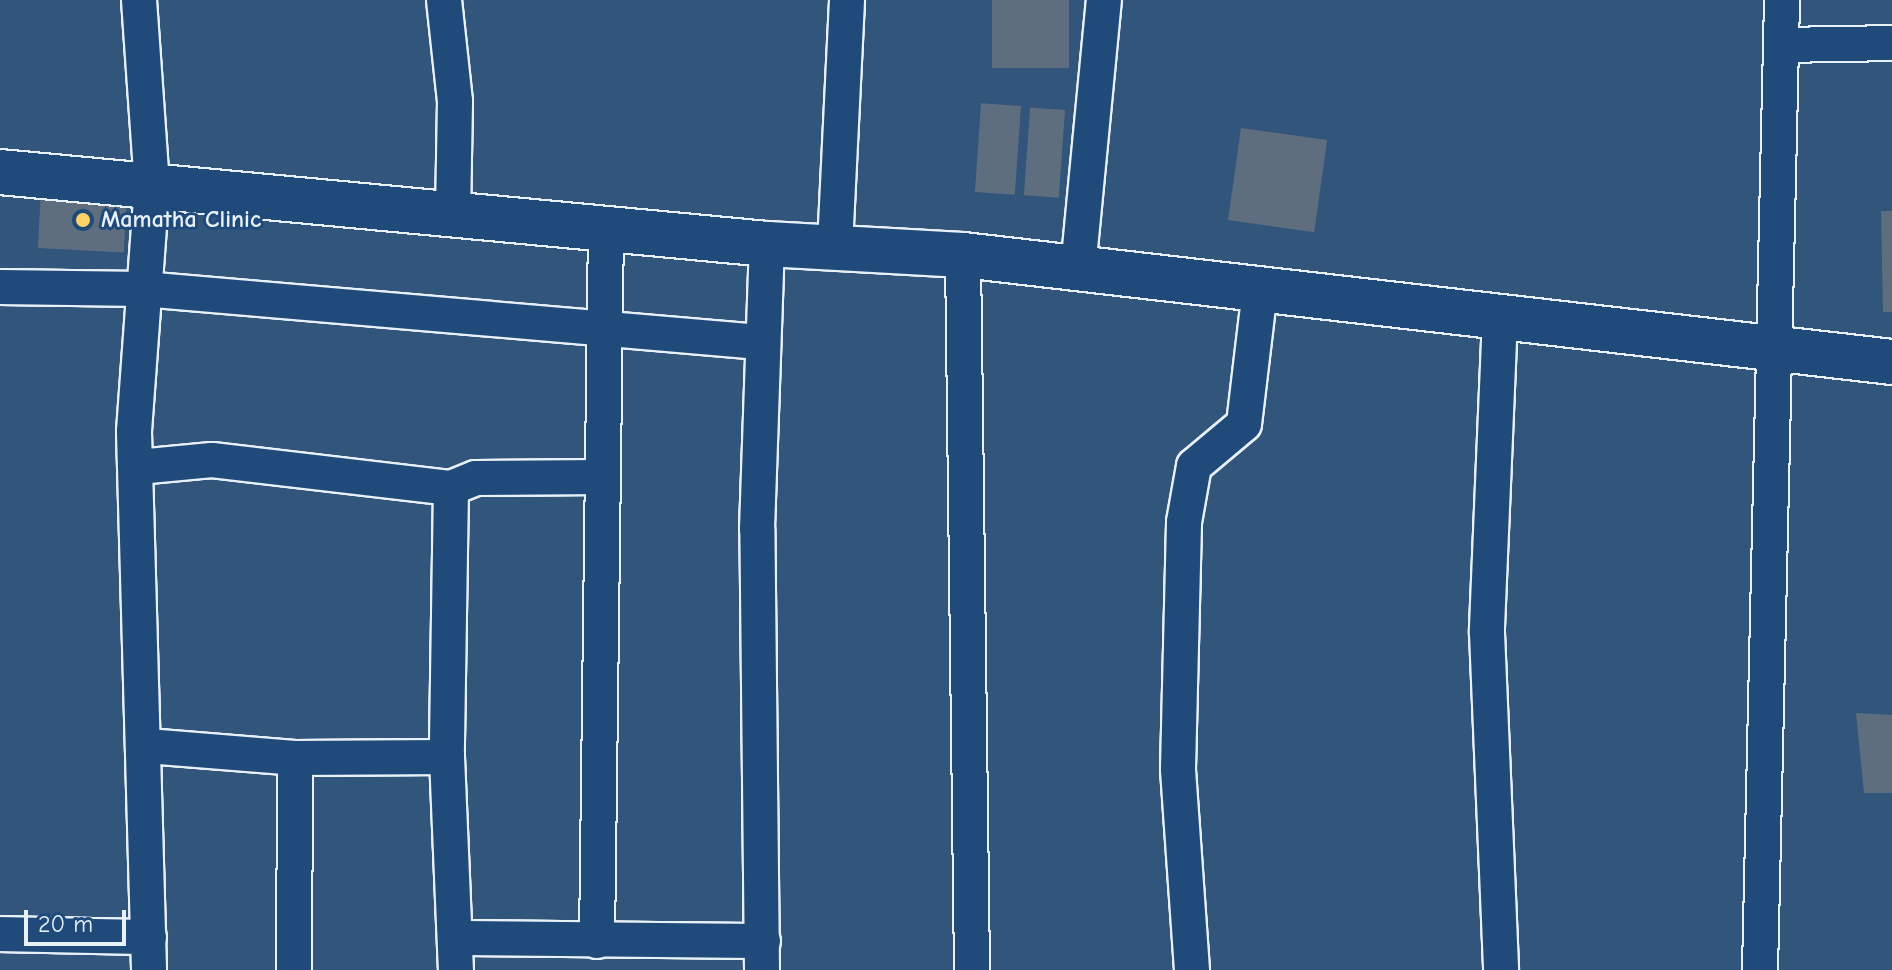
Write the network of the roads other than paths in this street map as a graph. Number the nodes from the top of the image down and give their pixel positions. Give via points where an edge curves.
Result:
1 (139, 0) edge
2 (444, 0) edge
3 (847, 0) edge
4 (1104, 0) edge
5 (1782, 0) edge
6 (1892, 43) edge
7 (1782, 45) junction
8 (0, 172) edge
9 (152, 186) junction
10 (453, 214) junction
11 (606, 229) junction
12 (767, 244) junction
13 (835, 246) junction
14 (963, 255) junction
15 (1078, 269) junction
16 (0, 287) edge
17 (143, 289) junction
18 (1260, 289) junction
19 (1500, 317) junction
20 (605, 329) junction
21 (760, 342) junction
22 (1772, 345) junction
23 (1892, 362) edge
24 (138, 467) junction
25 (603, 477) junction
26 (451, 488) junction
27 (147, 746) junction
28 (447, 757) junction
29 (295, 758) junction
30 (0, 934) edge
31 (597, 941) junction
32 (149, 954) edge
33 (457, 954) edge
34 (762, 955) edge
35 (294, 970) edge
36 (972, 970) edge
37 (1192, 970) edge
38 (1501, 970) edge
39 (1760, 970) edge

1 - 9 street
2 - 10 street via 455,101
3 - 13 street
4 - 15 street
5 - 7 street
6 - 7 street
7 - 22 street
8 - 9 main road
9 - 10 main road
9 - 17 street
10 - 11 main road
11 - 12 main road
11 - 20 street
12 - 13 main road
12 - 21 street
13 - 14 main road
14 - 15 main road
14 - 36 street
15 - 18 main road
16 - 17 street
17 - 20 street
17 - 24 street
18 - 19 main road
18 - 37 street via 1244,424 1194,466 1184,522 1178,769
19 - 22 main road
19 - 38 street via 1487,668
20 - 21 street
20 - 25 street
21 - 34 street via 756,706
22 - 23 main road
22 - 39 street
24 - 26 street via 212,460
24 - 27 street
25 - 26 street via 476,478
25 - 31 street
26 - 28 street
27 - 29 street
27 - 32 street
28 - 29 street
28 - 33 street via 450,910
29 - 35 street
30 - 32 street
31 - 33 street
31 - 34 street

